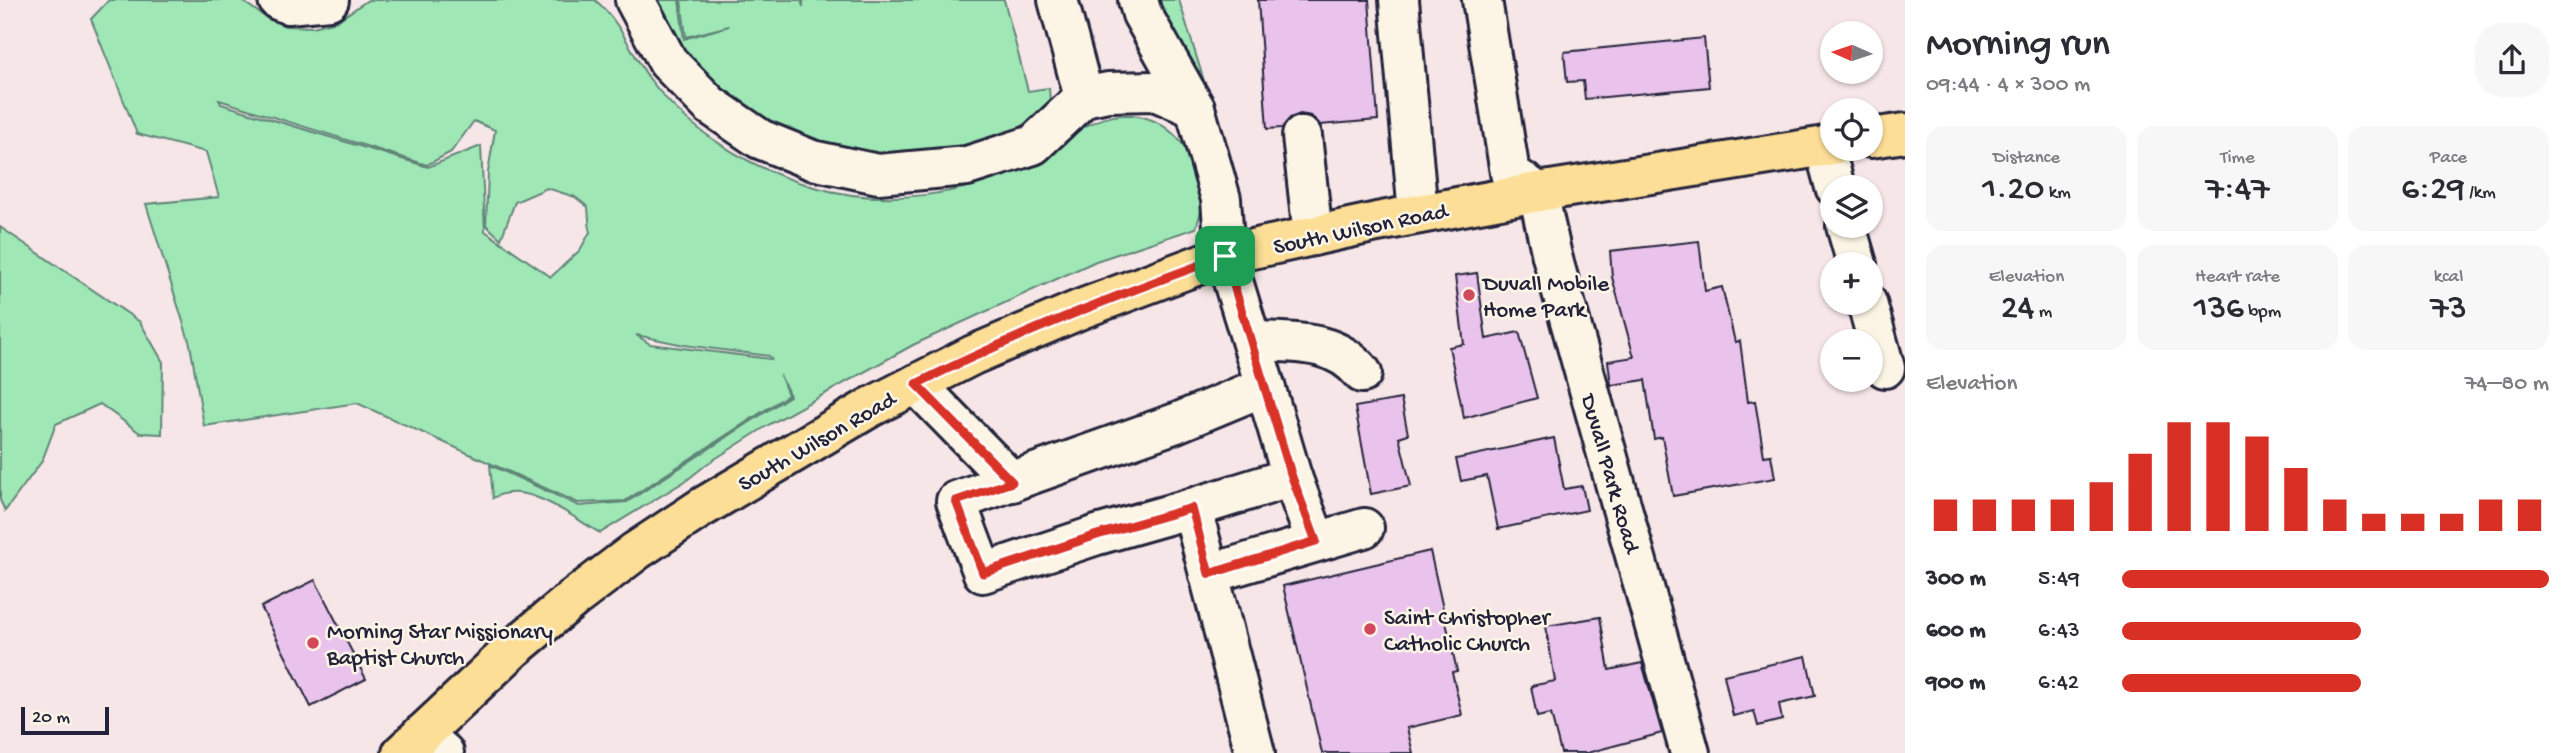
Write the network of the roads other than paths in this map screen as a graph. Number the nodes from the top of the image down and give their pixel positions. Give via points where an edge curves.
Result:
1 (278, 0) edge
2 (328, 0) edge
3 (635, 0) edge
4 (1058, 0) edge
5 (1138, 0) edge
6 (1399, 0) edge
7 (1482, 0) edge
8 (1084, 97) junction
9 (1195, 107) junction
10 (1905, 133) edge
11 (1302, 136) dead end
12 (1883, 136) edge
13 (1820, 146) edge
14 (1538, 192) junction
15 (1418, 214) junction
16 (1313, 236) junction
17 (1225, 256) junction
18 (1870, 315) edge
19 (1252, 341) junction
20 (1885, 368) dead end
21 (1362, 373) dead end
22 (916, 384) junction
23 (1265, 386) junction
24 (1292, 477) junction
25 (1012, 482) junction
26 (1192, 508) junction
27 (1364, 528) dead end
28 (1316, 541) junction
29 (1209, 574) junction
30 (422, 747) edge
31 (1255, 753) edge
32 (1690, 753) edge

1 - 2 street via 288,4
3 - 8 street via 668,62 710,106 760,139 812,160 864,172 967,166 1033,145
4 - 8 street
5 - 9 street
6 - 15 street
7 - 14 street via 1510,173
8 - 9 street via 1156,92
9 - 17 street via 1221,199
10 - 12 main road
11 - 16 street
13 - 14 main road, South Wilson Road
14 - 15 main road, South Wilson Road
14 - 32 street, Duvall Park Road
15 - 16 main road, South Wilson Road
16 - 17 main road, South Wilson Road
17 - 19 street
17 - 22 main road, South Wilson Road via 1081,309
18 - 20 street
19 - 21 street via 1333,350 1350,358
19 - 23 street
22 - 25 street
22 - 30 main road, South Wilson Road via 801,446 636,551 514,648
23 - 24 street
23 - 25 street
24 - 26 street
24 - 28 street
25 - 26 street via 956,501 983,573
26 - 29 street
27 - 28 street
28 - 29 street
29 - 31 street

